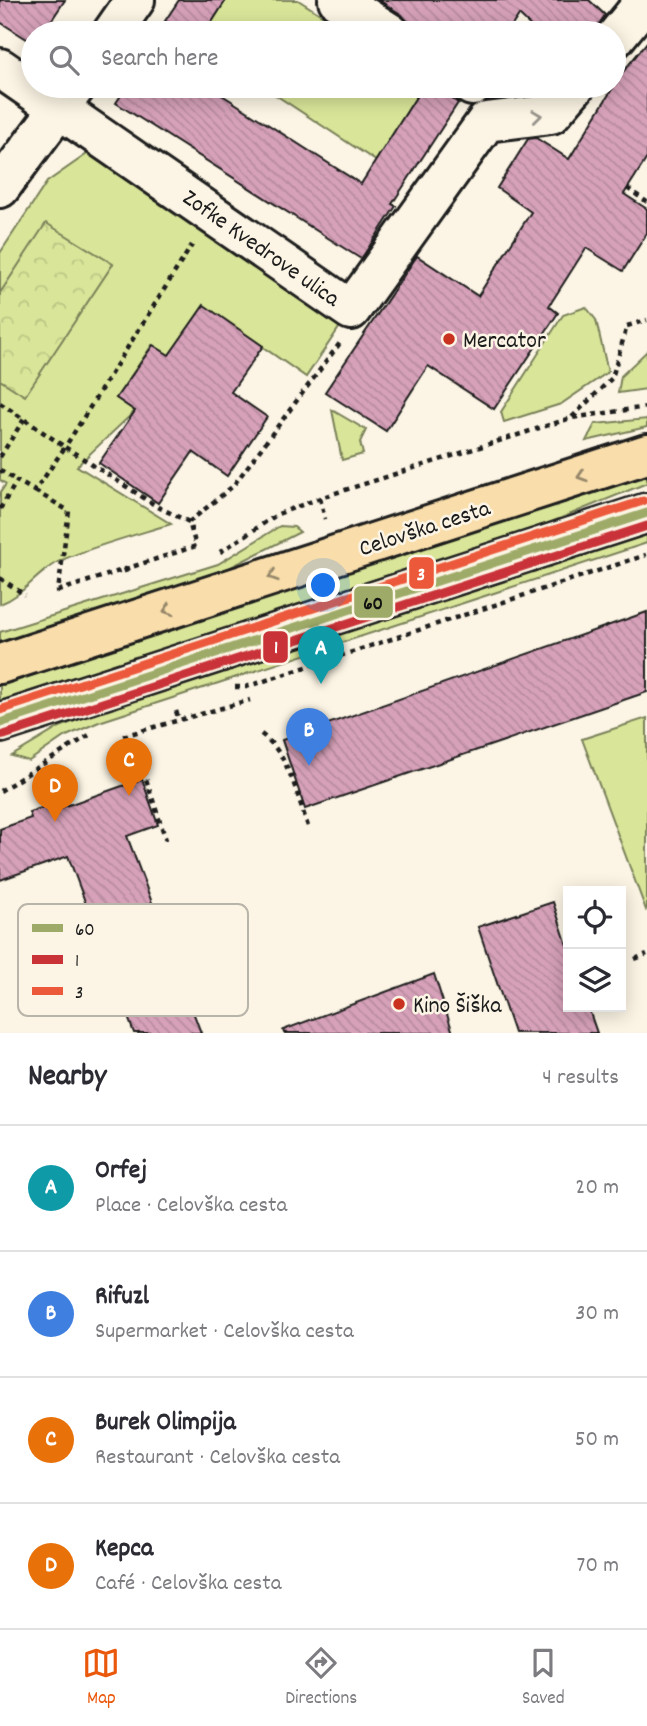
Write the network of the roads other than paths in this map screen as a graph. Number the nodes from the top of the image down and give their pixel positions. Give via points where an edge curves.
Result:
1 (135, 0) edge
2 (338, 0) edge
3 (646, 0) edge
4 (120, 21) edge
5 (371, 21) edge
6 (626, 24) edge
7 (0, 68) edge
8 (21, 77) edge
9 (67, 98) edge
10 (69, 98) edge
11 (565, 98) edge
12 (0, 188) edge
13 (647, 454) edge
14 (647, 513) edge
15 (0, 664) edge
16 (0, 723) edge

1 - 4 street
2 - 5 street
3 - 6 street
7 - 8 street, Zofke Kvedrove ulica
9 - 12 street
10 -> 11 street, Zofke Kvedrove ulica via 213,213 351,310 486,122 551,114
13 -> 15 main road, Celovška cesta
14 - 16 main road

